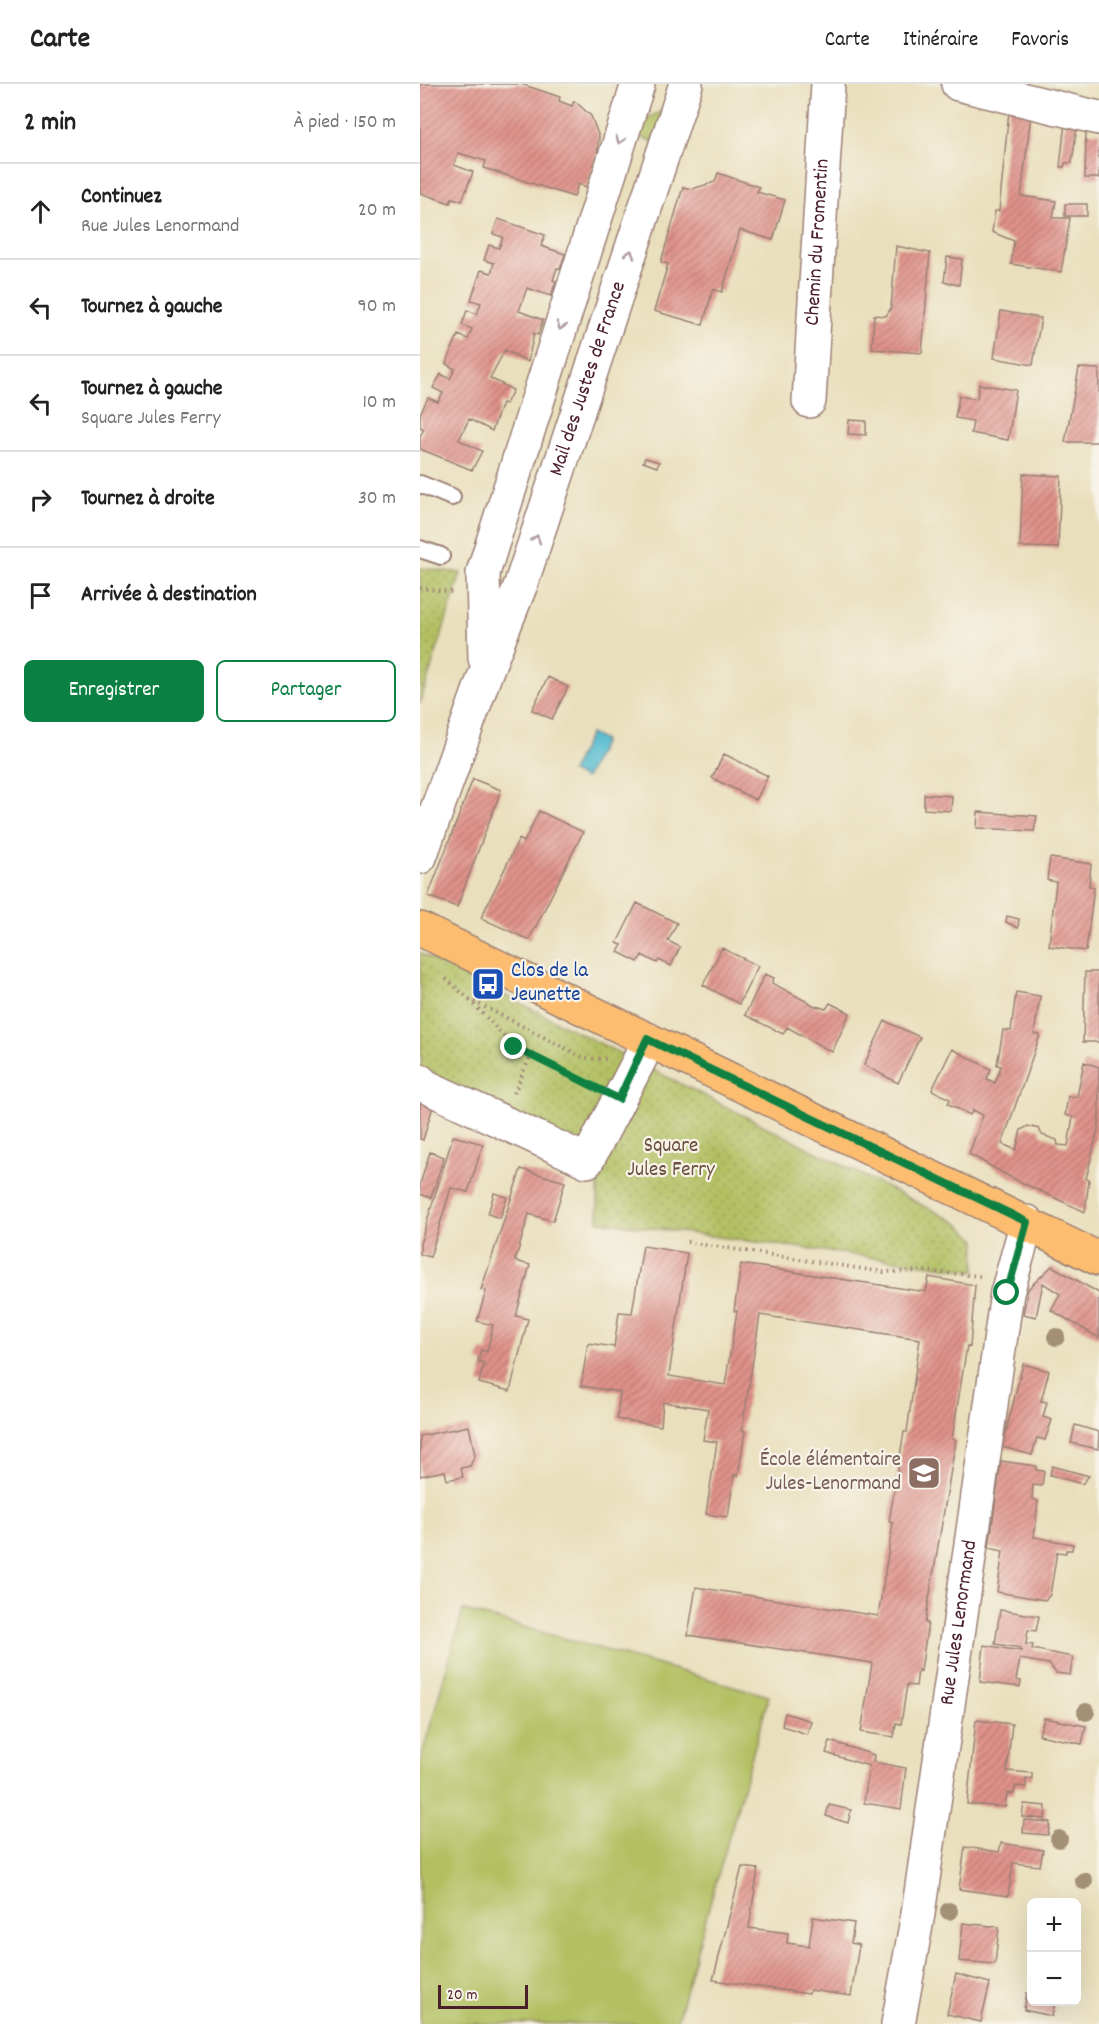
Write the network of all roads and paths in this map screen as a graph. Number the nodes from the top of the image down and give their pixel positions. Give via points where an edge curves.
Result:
1 (638, 84) edge
2 (686, 84) edge
3 (828, 84) edge
4 (958, 84) edge
5 (1099, 118) edge
6 (809, 401) dead end
7 (420, 484) edge
8 (452, 497) dead end
9 (420, 549) edge
10 (441, 556) dead end
11 (483, 573) junction
12 (521, 584) junction
13 (420, 588) edge
14 (453, 592) dead end
15 (486, 672) junction
16 (420, 857) edge
17 (420, 929) edge
18 (444, 978) dead end
19 (468, 998) junction
20 (647, 1039) junction
21 (531, 1055) junction
22 (615, 1059) dead end
23 (420, 1081) edge
24 (619, 1099) junction
25 (509, 1103) dead end
26 (1027, 1222) junction
27 (687, 1242) dead end
28 (1099, 1259) edge
29 (985, 1272) dead end
30 (898, 2024) edge

1 -> 11 street, Mail des Justes de France
12 -> 2 street, Mail des Justes de France
3 - 6 street, Chemin du Fromentin
4 - 5 street
7 - 8 lane
9 - 10 lane
11 - 12 lane
11 - 15 street, Mail des Justes de France
12 - 15 street, Mail des Justes de France
13 - 14 path
15 - 16 street, Mail des Justes de France
17 - 20 main road
18 - 19 path
19 - 21 path via 514,1047
19 - 22 path via 584,1058
20 - 24 street
20 - 26 main road
21 - 24 path
21 - 25 path
23 - 24 street via 586,1161
26 - 28 main road
26 - 30 street, Rue Jules Lenormand via 1007,1293 918,1914
27 - 29 path via 883,1272 927,1271 980,1277

